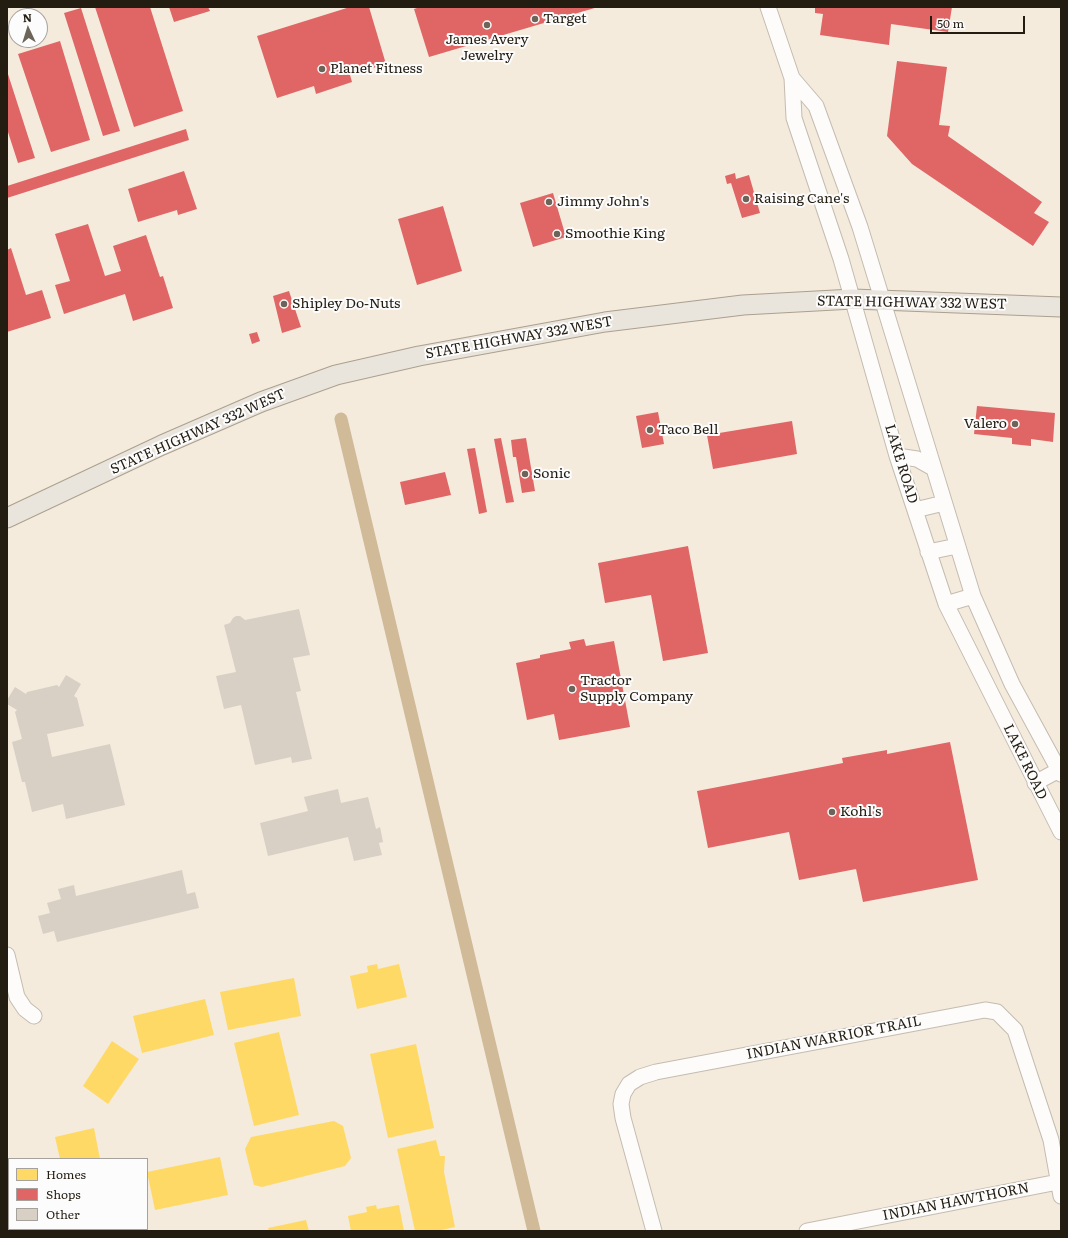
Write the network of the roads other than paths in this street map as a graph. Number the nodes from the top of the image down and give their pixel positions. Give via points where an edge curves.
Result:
1 (768, 7) edge
2 (792, 78) junction
3 (853, 299) junction
4 (882, 300) junction
5 (1061, 307) edge
6 (897, 456) junction
7 (933, 468) junction
8 (944, 503) junction
9 (915, 510) junction
10 (7, 518) edge
11 (957, 546) junction
12 (928, 552) junction
13 (973, 596) junction
14 (946, 604) junction
15 (1012, 684) junction
16 (990, 693) junction
17 (1060, 772) edge
18 (1035, 783) junction
19 (1061, 832) edge
20 (7, 956) edge
21 (34, 1016) dead end
22 (1060, 1189) edge
23 (654, 1231) edge
24 (807, 1231) edge

1 - 2 street, LAKE ROAD
2 - 3 street, LAKE ROAD via 794,118
2 - 4 street, LAKE ROAD via 816,106 860,227
3 - 4 main road, STATE HIGHWAY 332 WEST
3 - 6 street, LAKE ROAD
3 - 10 main road, STATE HIGHWAY 332 WEST via 742,305 605,322 418,356 336,376 232,413
4 - 5 main road, STATE HIGHWAY 332 WEST
4 - 7 street, LAKE ROAD
6 - 7 street via 916,460
6 - 9 street, LAKE ROAD
7 - 8 street, LAKE ROAD
8 - 9 street
8 - 11 street, LAKE ROAD
9 - 12 street, LAKE ROAD
11 - 12 street
11 - 13 street, LAKE ROAD
12 - 14 street, LAKE ROAD
13 - 14 street
13 - 15 street, LAKE ROAD
14 - 16 street, LAKE ROAD
15 - 16 street
15 - 17 street, LAKE ROAD
16 - 18 street, LAKE ROAD
17 - 18 street
18 - 19 street, LAKE ROAD
20 - 21 street via 17,997 25,1009
22 - 23 street, INDIAN WARRIOR TRAIL via 1050,1140 1015,1030 997,1012 985,1010 640,1077 630,1084 623,1094 621,1104
22 - 24 street, INDIAN HAWTHORN

